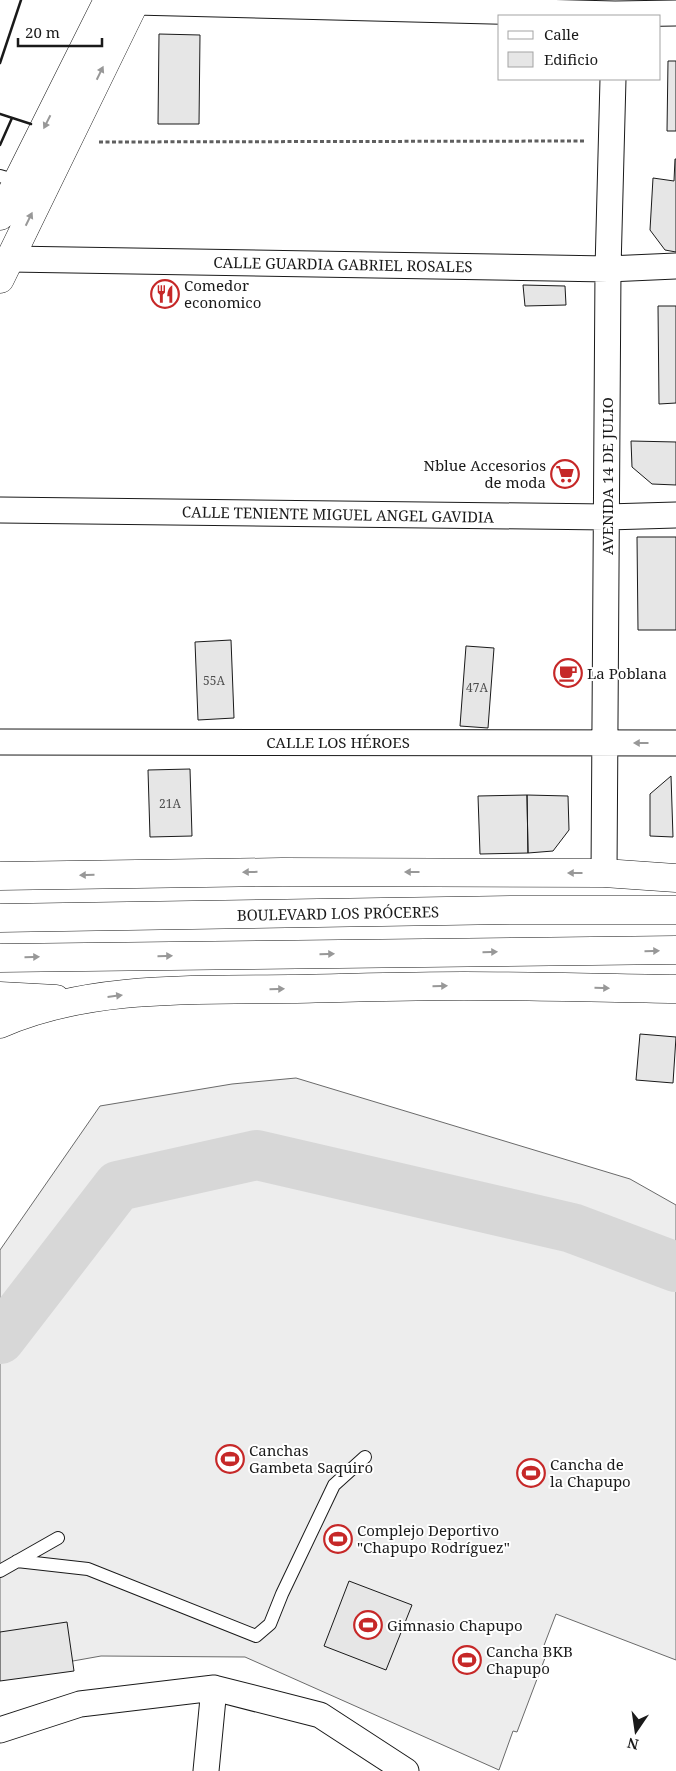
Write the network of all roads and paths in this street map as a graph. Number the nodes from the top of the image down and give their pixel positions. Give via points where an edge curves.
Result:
1 (108, 0) edge
2 (136, 1) edge
3 (616, 10) edge
4 (676, 13) edge
5 (613, 80) edge
6 (611, 141) junction
7 (66, 142) junction
8 (9, 179) edge
9 (0, 216) edge
10 (3, 264) edge
11 (676, 266) edge
12 (608, 269) junction
13 (0, 510) edge
14 (676, 515) edge
15 (608, 517) junction
16 (0, 742) edge
17 (606, 742) junction
18 (676, 743) edge
19 (604, 873) junction
20 (0, 876) edge
21 (676, 878) edge
22 (676, 910) edge
23 (0, 918) edge
24 (676, 950) edge
25 (0, 958) edge
26 (676, 989) edge
27 (0, 996) edge
28 (76, 1000) junction
29 (0, 1024) edge
30 (365, 1457) dead end
31 (58, 1538) dead end
32 (17, 1562) junction
33 (0, 1571) edge
34 (214, 1688) junction
35 (0, 1730) edge
36 (206, 1771) edge
37 (406, 1771) edge

1 -> 8 main road
2 - 3 street
7 -> 2 main road
3 - 4 street
5 - 6 street, AVENIDA 14 DE JULIO
6 - 7 path
6 - 12 street, AVENIDA 14 DE JULIO
10 -> 7 main road
8 - 9 main road
10 - 12 street, CALLE GUARDIA GABRIEL ROSALES
11 - 12 street, CALLE GUARDIA GABRIEL ROSALES
12 - 15 street, AVENIDA 14 DE JULIO
13 - 15 street, CALLE TENIENTE MIGUEL ANGEL GAVIDIA
14 - 15 street, CALLE TENIENTE MIGUEL ANGEL GAVIDIA
15 - 17 street, AVENIDA 14 DE JULIO
16 - 17 street, CALLE LOS HÉROES
18 -> 17 street, CALLE LOS HÉROES
17 - 19 street, AVENIDA 14 DE JULIO
19 -> 20 main road via 282,872
19 - 21 main road
22 - 23 main road, BOULEVARD LOS PRÓCERES
25 -> 24 main road
28 -> 26 main road via 201,990 464,986
27 - 28 main road
28 - 29 main road
30 - 32 lane via 334,1485 270,1624 256,1636 88,1569
31 - 32 lane
32 - 33 lane
34 - 35 street via 80,1704
34 - 36 street
34 - 37 street via 320,1715

